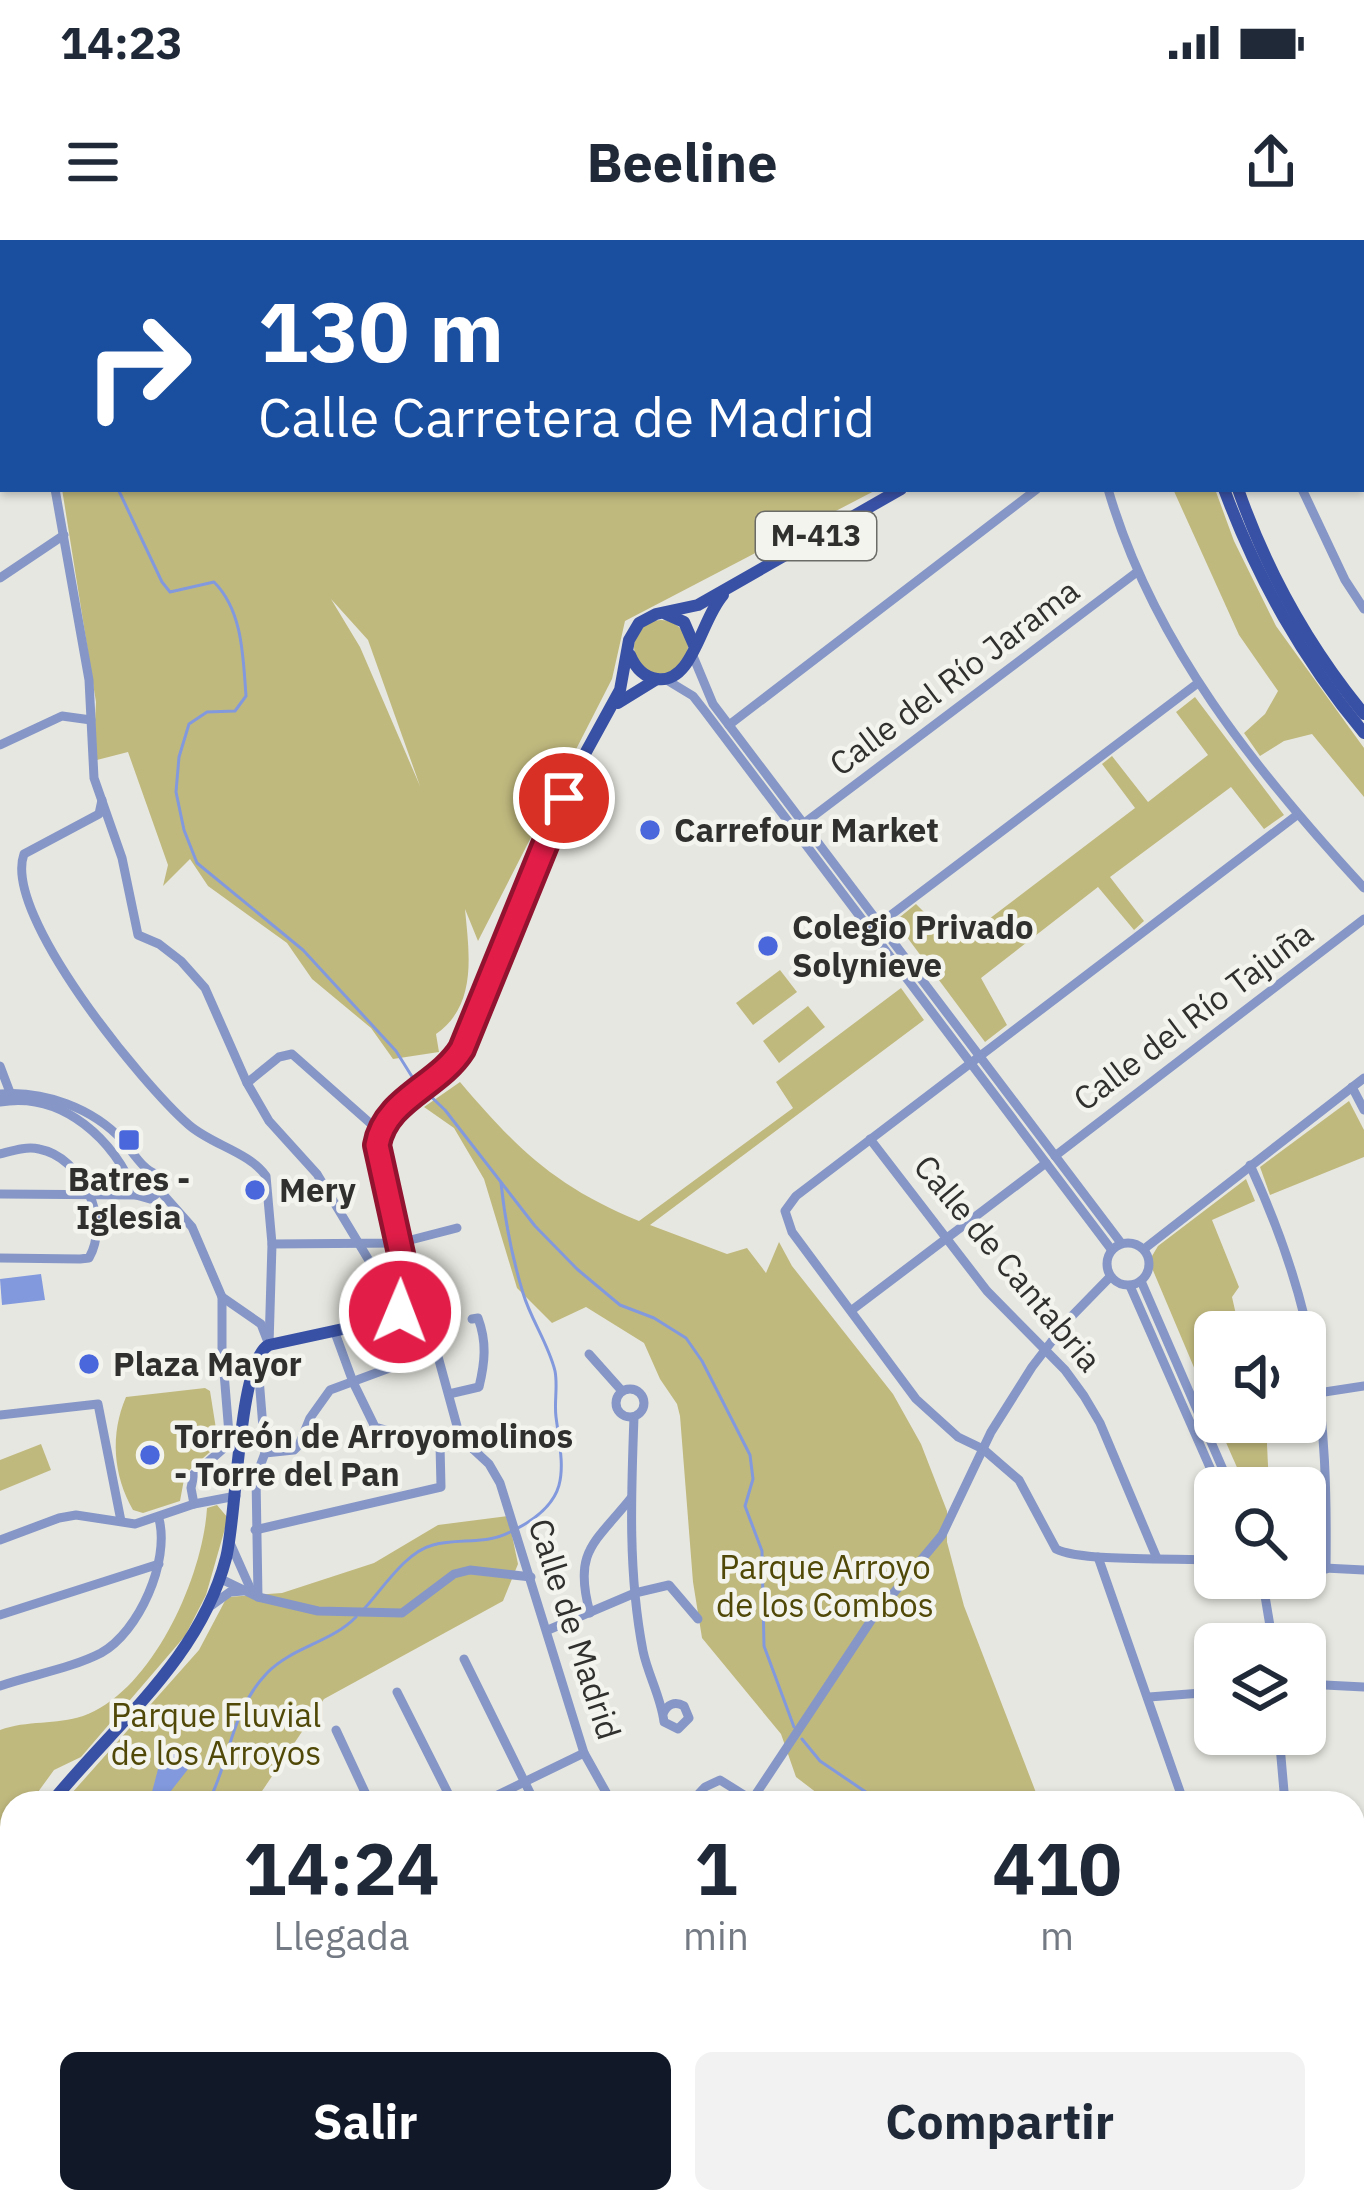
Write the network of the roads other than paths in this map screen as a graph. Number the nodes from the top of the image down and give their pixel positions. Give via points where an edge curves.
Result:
1 (57, 492) edge
2 (897, 492) edge
3 (1033, 492) edge
4 (1109, 492) edge
5 (1225, 492) edge
6 (1239, 492) edge
7 (1303, 492) edge
8 (64, 535) junction
9 (1137, 572) junction
10 (0, 578) edge
11 (732, 586) junction
12 (1364, 609) edge
13 (665, 614) junction
14 (629, 650) junction
15 (693, 651) junction
16 (661, 679) junction
17 (1198, 682) junction
18 (608, 712) junction
19 (1364, 714) edge
20 (92, 720) junction
21 (729, 725) junction
22 (1364, 733) edge
23 (0, 745) edge
24 (102, 800) junction
25 (1297, 815) junction
26 (94, 818) junction
27 (112, 821) junction
28 (803, 824) junction
29 (1364, 888) edge
30 (1364, 919) edge
31 (879, 924) junction
32 (975, 1059) junction
33 (0, 1066) edge
34 (1364, 1078) edge
35 (247, 1083) junction
36 (1352, 1088) junction
37 (6, 1097) edge
38 (1364, 1110) edge
39 (379, 1131) junction
40 (870, 1139) junction
41 (0, 1154) edge
42 (1051, 1159) junction
43 (1250, 1166) junction
44 (146, 1171) junction
45 (134, 1190) junction
46 (160, 1191) junction
47 (0, 1194) edge
48 (90, 1195) junction
49 (457, 1228) dead end
50 (946, 1238) junction
51 (399, 1243) junction
52 (272, 1244) junction
53 (359, 1244) junction
54 (1116, 1246) junction
55 (1144, 1249) junction
56 (0, 1258) edge
57 (1110, 1277) junction
58 (1136, 1283) junction
59 (222, 1297) junction
60 (402, 1310) junction
61 (852, 1310) junction
62 (1303, 1311) edge
63 (472, 1318) dead end
64 (334, 1330) junction
65 (427, 1339) junction
66 (264, 1349) junction
67 (1044, 1349) junction
68 (589, 1354) dead end
69 (353, 1382) junction
70 (1364, 1386) edge
71 (622, 1390) junction
72 (1326, 1391) edge
73 (449, 1394) junction
74 (1194, 1404) edge
75 (0, 1415) edge
76 (634, 1418) junction
77 (460, 1437) junction
78 (1324, 1443) edge
79 (440, 1445) junction
80 (983, 1449) junction
81 (265, 1453) junction
82 (1210, 1467) edge
83 (257, 1472) junction
84 (238, 1473) junction
85 (236, 1496) junction
86 (631, 1498) junction
87 (194, 1504) junction
88 (159, 1519) junction
89 (121, 1520) junction
90 (255, 1530) junction
91 (0, 1540) edge
92 (230, 1541) junction
93 (1098, 1556) junction
94 (1156, 1556) junction
95 (1194, 1559) edge
96 (160, 1564) junction
97 (1326, 1569) joint
98 (1364, 1570) edge
99 (221, 1576) junction
100 (530, 1576) junction
101 (243, 1578) junction
102 (635, 1592) junction
103 (256, 1596) junction
104 (212, 1605) junction
105 (590, 1613) junction
106 (0, 1615) edge
107 (698, 1618) dead end
108 (548, 1630) junction
109 (464, 1659) dead end
110 (1326, 1685) edge
111 (0, 1686) edge
112 (656, 1687) junction
113 (1364, 1687) edge
114 (398, 1692) dead end
115 (1194, 1694) edge
116 (1149, 1697) junction
117 (680, 1704) junction
118 (663, 1714) junction
119 (336, 1730) dead end
120 (584, 1753) junction
121 (1281, 1755) edge
122 (524, 1783) junction
123 (62, 1791) edge
124 (364, 1791) edge
125 (447, 1791) edge
126 (507, 1791) edge
127 (528, 1791) edge
128 (605, 1791) edge
129 (701, 1791) edge
130 (736, 1791) edge
131 (758, 1791) edge
132 (1180, 1791) edge
133 (1284, 1791) edge

1 - 8 street
2 - 11 main road, M-413
3 - 21 street
4 - 9 street
5 - 22 main road via 1278,614
6 - 19 main road via 1297,620
7 - 12 street
8 - 10 street
8 - 20 street
9 - 17 street
9 - 28 street, Calle del Río Jarama
11 - 13 main road, M-413
11 - 15 main road, M-413
13 - 14 main road, M-413 via 638,623
13 - 15 main road via 683,622
14 - 16 main road via 635,666
14 - 18 main road, M-413
15 - 16 main road, M-413 via 682,672
15 - 21 street via 705,693
16 - 18 main road, M-413
16 - 32 street via 693,696
17 - 25 street
17 - 31 street
18 - 39 main road, M-413 via 574,772 462,1049
20 - 23 street via 62,716
20 - 24 street via 91,763
21 - 28 street
24 - 26 street
24 - 27 street
25 - 29 street
25 - 32 street
26 - 27 street
26 - 52 street via 24,854 20,885 105,1031 178,1115 261,1169
27 - 35 street via 138,935 205,988
28 - 31 street
30 - 42 street, Calle del Río Tajuña
31 - 32 street
32 - 40 street
32 - 42 street
33 - 37 street
34 - 36 street
35 - 39 street via 292,1054
35 - 53 street
36 - 38 street
36 - 43 street
37 - 44 street via 32,1093 81,1109 114,1131
37 - 45 street via 86,1124 116,1154
39 - 51 main road
40 - 50 street, Calle de Cantabria
40 - 61 street via 788,1204 785,1219
41 - 48 street via 52,1153
42 - 50 street, Calle del Río Tajuña
42 - 54 street
43 - 55 street
43 - 62 street
44 - 45 street via 136,1175
44 - 46 street via 159,1178
45 - 46 street via 150,1199
45 - 48 street
46 - 59 street via 192,1227
47 - 48 street
48 - 56 street via 89,1258
49 - 51 street
50 - 61 street, Calle del Río Tajuña
50 - 67 street, Calle de Cantabria
51 - 53 street
51 - 60 main road via 408,1291
52 - 53 street
52 - 66 street
53 - 60 street
54 - 55 street
54 - 57 street
55 - 58 street via 1149,1261
57 - 58 street
57 - 67 street
58 - 74 street
58 - 82 street
59 - 66 street via 261,1324
59 - 87 street via 229,1434 194,1474
60 - 64 main road
60 - 65 street
61 - 80 street via 916,1399
63 - 73 street via 481,1323 485,1351 479,1387
64 - 66 main road
64 - 69 street
65 - 69 street via 414,1359
65 - 73 street, Calle de Madrid
66 - 81 street
66 - 84 main road via 247,1387
67 - 80 street
67 - 94 street, Calle de Cantabria via 1100,1423
68 - 71 street
69 - 79 street via 376,1427
69 - 81 street via 321,1397 294,1450
70 - 72 street
71 - 76 street via 615,1406
71 - 76 street via 639,1392 644,1403
73 - 77 street, Calle de Madrid
75 - 89 street via 98,1404
76 - 86 street
77 - 79 street
77 - 100 street, Calle de Madrid via 500,1483
78 - 97 street
79 - 90 street via 441,1487
80 - 93 street via 1019,1480 1056,1549
80 - 131 street via 942,1535 872,1619
81 - 83 street
83 - 84 street
83 - 90 street
84 - 85 main road
85 - 87 street
85 - 92 main road
86 - 102 street
86 - 105 street via 586,1554 580,1579
87 - 88 street
88 - 89 street
88 - 96 street
89 - 91 street via 70,1516
90 - 103 street
92 - 99 main road
92 - 101 street
93 - 94 street
93 - 116 street
94 - 95 street
96 - 106 street
96 - 111 street via 117,1642
97 - 98 street
99 - 101 street
99 - 103 street
99 - 104 main road
100 - 103 street via 454,1574 402,1613 318,1611
100 - 108 street, Calle de Madrid
101 - 103 street
102 - 105 street
102 - 107 street via 669,1585
102 - 112 street
103 - 104 street via 238,1589
104 - 123 main road via 177,1660
105 - 108 street
108 - 120 street, Calle de Madrid
109 - 122 street
110 - 113 street
112 - 117 street
112 - 118 street
114 - 125 street
115 - 116 street
116 - 132 street
117 - 118 street
117 - 118 street via 689,1714 682,1728 670,1728
119 - 124 street
120 - 122 street
120 - 128 street, Calle de Madrid
121 - 133 street
122 - 126 street
122 - 127 street
129 - 130 street via 720,1780

